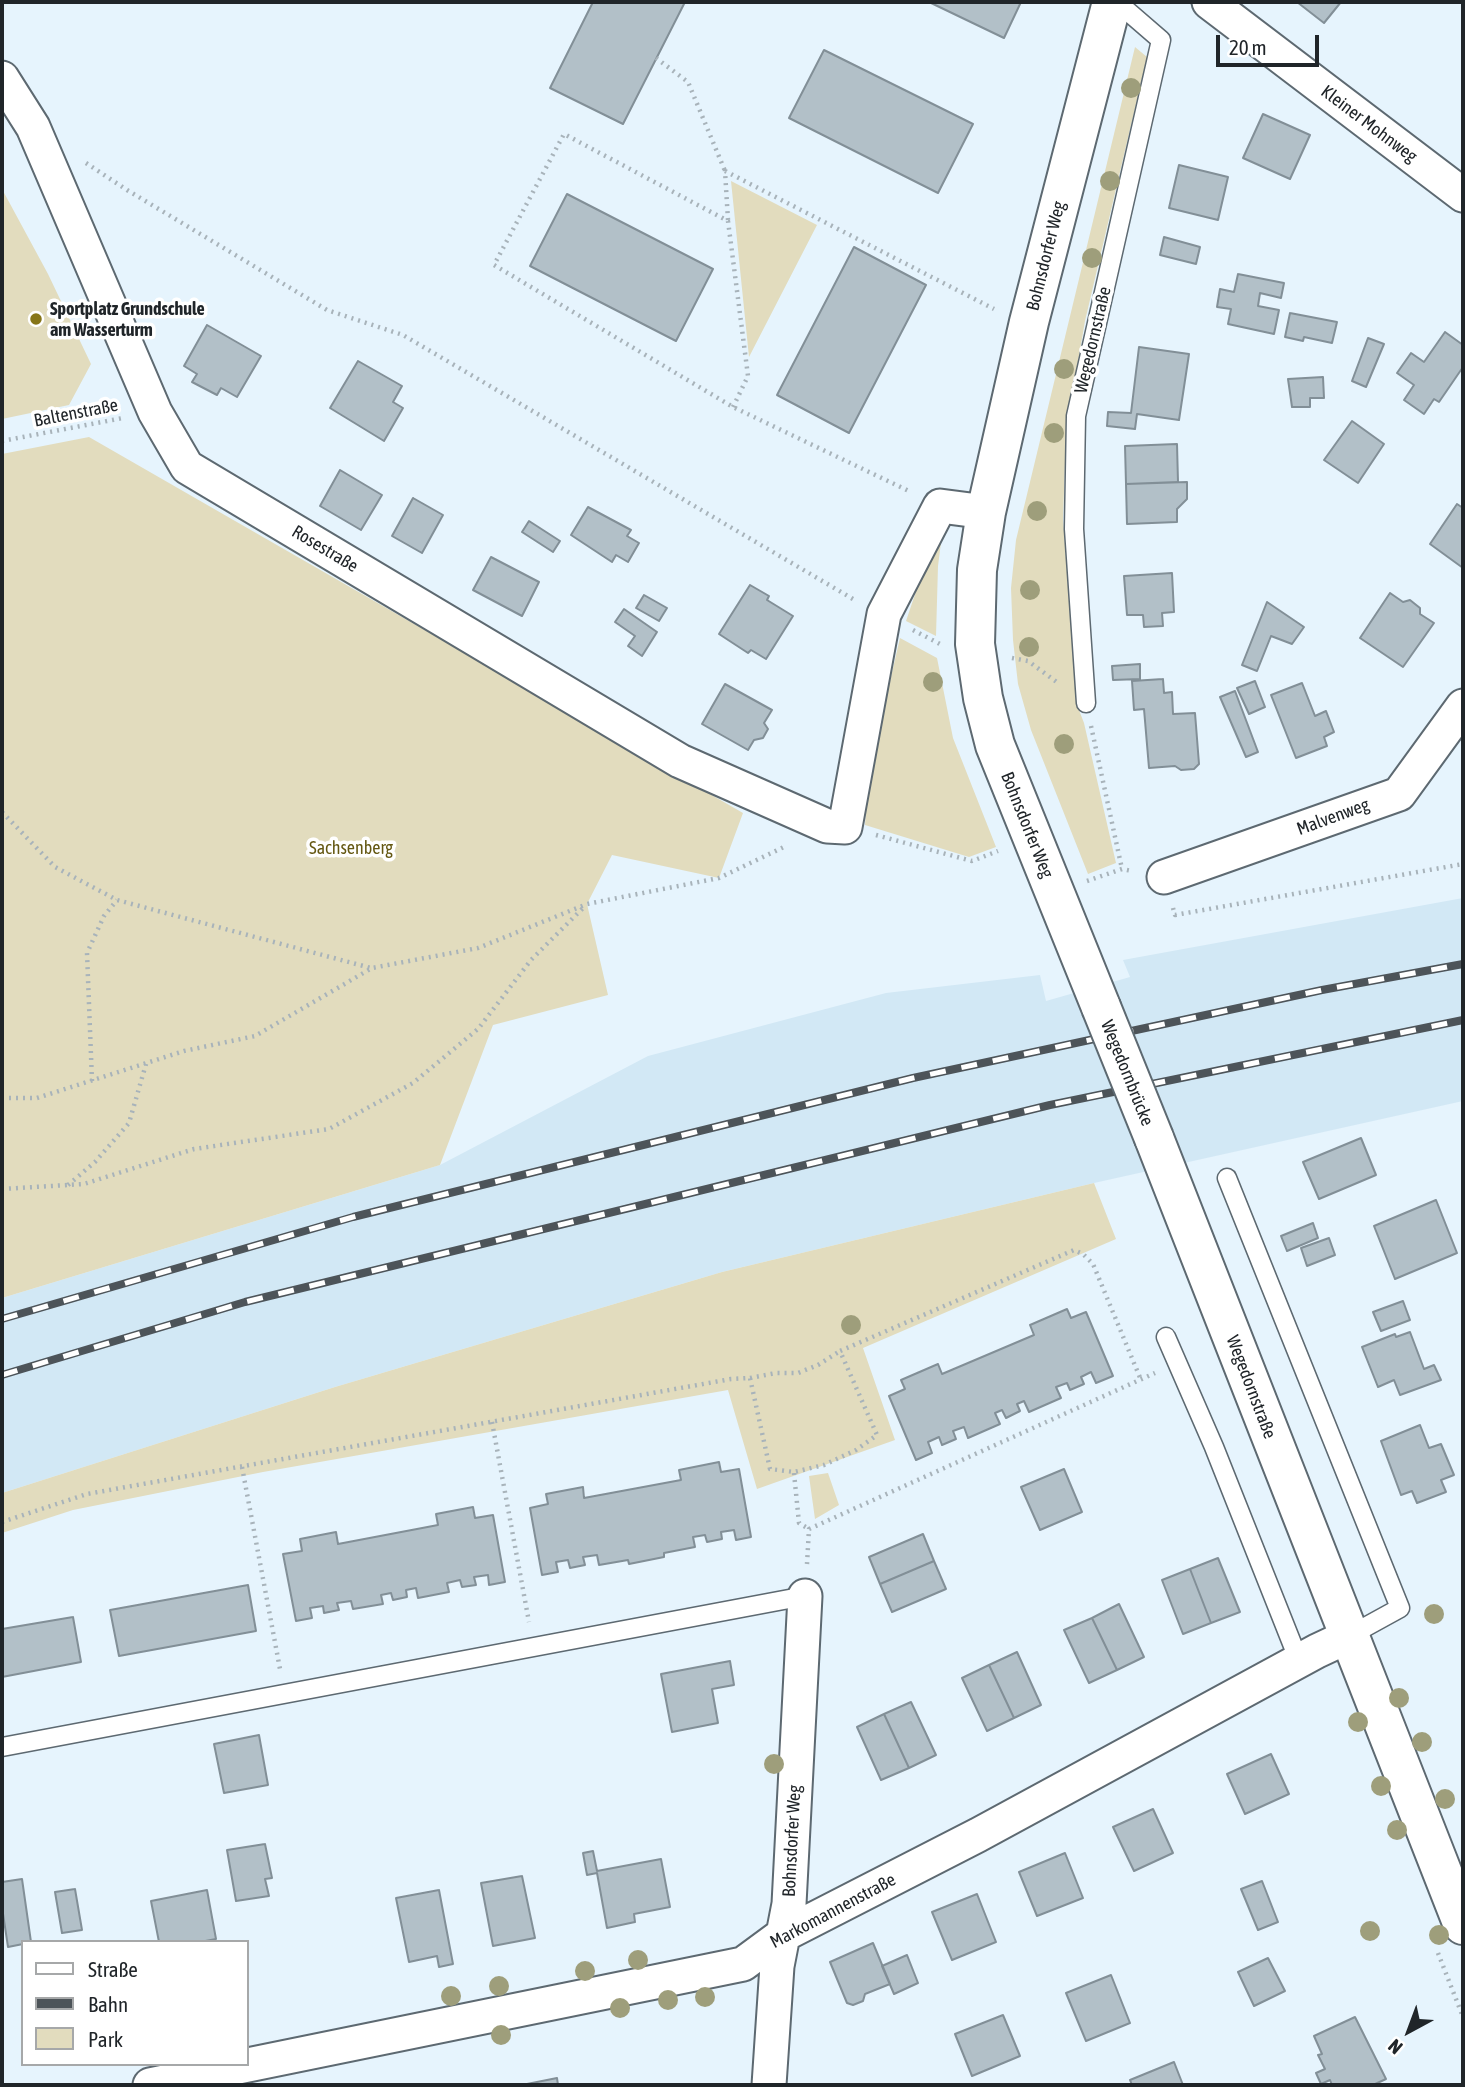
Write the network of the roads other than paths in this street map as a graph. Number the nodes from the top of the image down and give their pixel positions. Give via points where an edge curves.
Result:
1 (1115, 2) edge
2 (1209, 2) edge
3 (2, 78) edge
4 (1463, 195) edge
5 (986, 512) junction
6 (1086, 703) road end
7 (1463, 706) edge
8 (1164, 877) road end
9 (1101, 1007) joint
10 (1154, 1138) joint
11 (1227, 1178) dead end
12 (1166, 1337) dead end
13 (806, 1596) joint
14 (1349, 1636) junction
15 (1299, 1661) junction
16 (2, 1747) edge
17 (1463, 1925) edge
18 (781, 1936) junction
19 (248, 2065) edge
20 (243, 2066) edge
21 (150, 2085) edge
22 (769, 2085) edge

1 - 5 street, Bohnsdorfer Weg via 1029,321
1 - 6 lane, Wegedornstraße via 1161,40 1076,416 1073,529
2 - 4 street, Kleiner Mohnweg
3 - 5 street, Rosestraße via 33,127 155,412 187,467 680,761 836,826 884,614 940,506
5 - 9 street, Bohnsdorfer Weg via 977,570 975,644 983,698 995,744
7 - 8 street, Malvenweg via 1399,794
9 - 10 street, Wegedornbrücke, bridge
10 - 14 street, Wegedornstraße
11 - 14 lane via 1400,1608
12 - 15 lane
13 - 16 lane
13 - 18 street, Bohnsdorfer Weg via 789,1904
14 - 15 street, Markomannenstraße
14 - 17 street, Wegedornstraße
15 - 18 street, Markomannenstraße
18 - 19 street, Markomannenstraße via 743,1964
18 - 22 street, Bohnsdorfer Weg
20 - 21 street, Markomannenstraße

